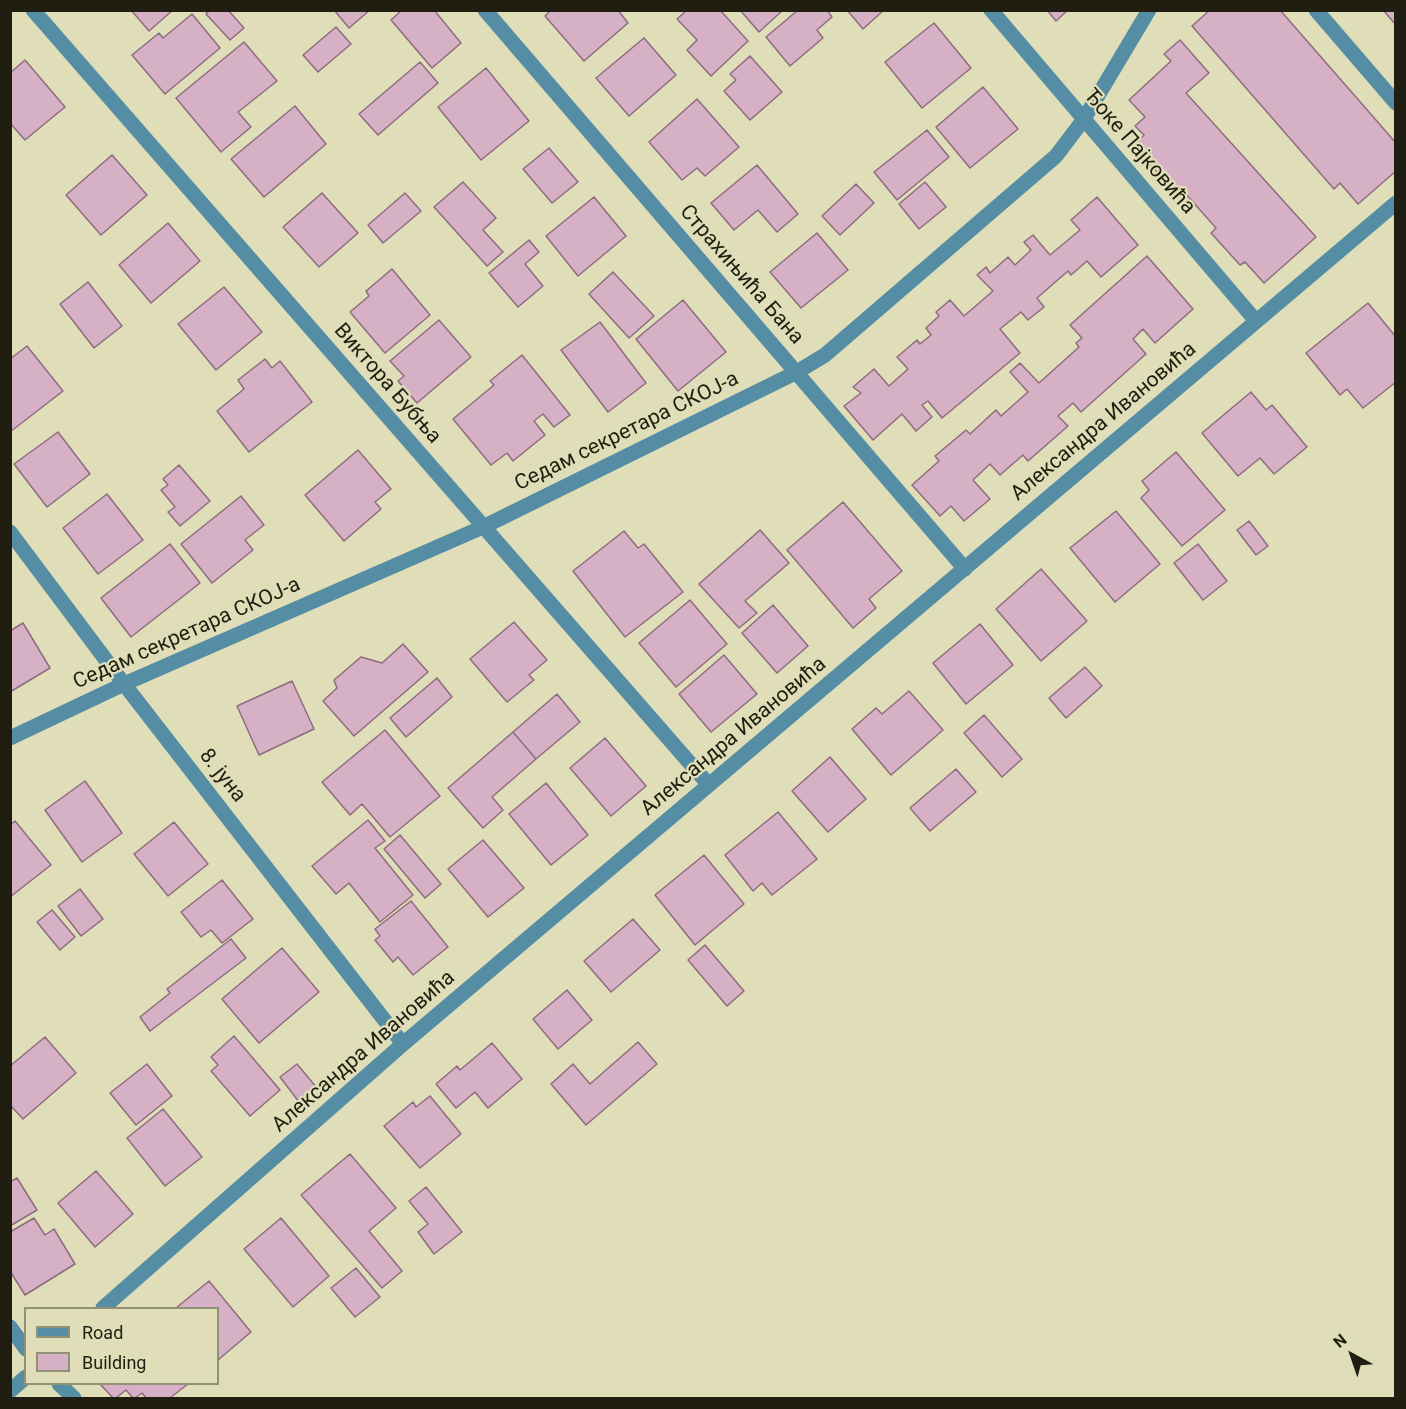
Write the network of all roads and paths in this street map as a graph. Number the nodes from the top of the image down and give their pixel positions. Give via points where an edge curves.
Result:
1 (33, 10) edge
2 (485, 10) edge
3 (991, 10) edge
4 (1149, 10) edge
5 (1316, 10) edge
6 (1395, 103) edge
7 (1084, 119) junction
8 (1395, 203) edge
9 (1256, 321) junction
10 (797, 372) junction
11 (483, 527) junction
12 (10, 532) edge
13 (964, 568) junction
14 (124, 684) junction
15 (10, 738) edge
16 (709, 785) junction
17 (403, 1044) junction
18 (104, 1307) edge
19 (10, 1327) edge
20 (24, 1346) edge
21 (24, 1379) edge
22 (61, 1385) edge
23 (10, 1391) edge
24 (74, 1398) edge

1 - 11 street, Виктора Бубња
2 - 10 street, Страхињића Бана
3 - 7 street, Ђоке Пајковића
4 - 7 street, Седам секретара СКОЈ-а
5 - 6 street
7 - 9 street, Ђоке Пајковића
7 - 10 street, Седам секретара СКОЈ-а via 1056,156 825,356
8 - 9 street, Александра Ивановића
9 - 13 street, Александра Ивановића
10 - 11 street, Седам секретара СКОЈ-а
10 - 13 street, Страхињића Бана
11 - 14 street, Седам секретара СКОЈ-а
11 - 16 street, Виктора Бубња
12 - 14 street, 8. јуна
13 - 16 street, Александра Ивановића
14 - 15 street, Седам секретара СКОЈ-а
14 - 17 street, 8. јуна
16 - 17 street, Александра Ивановића
17 - 18 street, Александра Ивановића
19 - 20 street
21 - 23 street
22 - 24 street

